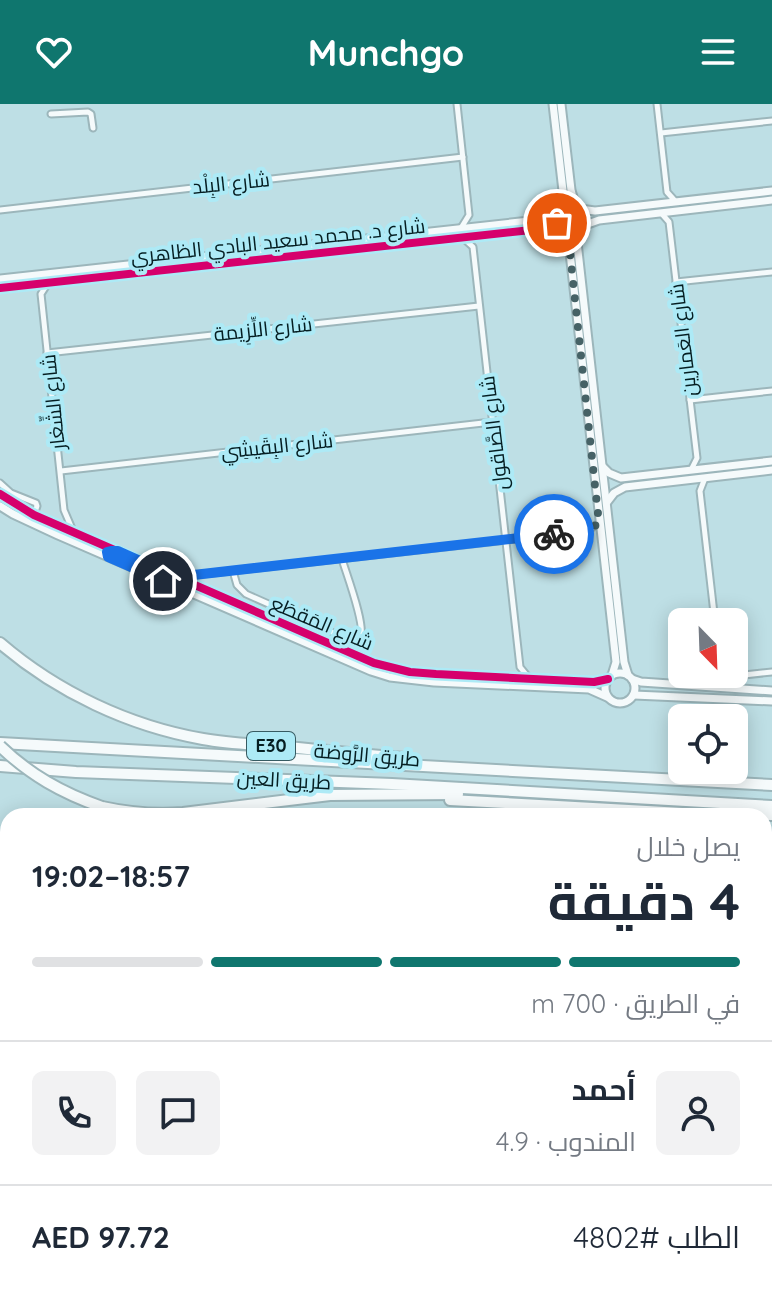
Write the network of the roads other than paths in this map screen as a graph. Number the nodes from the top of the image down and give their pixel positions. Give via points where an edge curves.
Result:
1 (60, 104) edge
2 (457, 104) edge
3 (553, 104) edge
4 (561, 104) edge
5 (657, 104) edge
6 (61, 113) junction
7 (51, 114) dead end
8 (772, 121) edge
9 (93, 128) dead end
10 (661, 133) junction
11 (463, 157) junction
12 (772, 191) edge
13 (667, 192) junction
14 (772, 200) edge
15 (676, 202) junction
16 (703, 204) junction
17 (578, 207) junction
18 (661, 208) junction
19 (0, 210) edge
20 (559, 211) junction
21 (675, 211) junction
22 (469, 215) junction
23 (669, 222) junction
24 (580, 228) junction
25 (562, 229) junction
26 (481, 231) junction
27 (457, 233) junction
28 (473, 247) junction
29 (772, 272) edge
30 (0, 279) edge
31 (52, 279) junction
32 (676, 282) junction
33 (31, 285) junction
34 (0, 288) edge
35 (41, 294) junction
36 (479, 306) junction
37 (47, 353) junction
38 (772, 391) edge
39 (690, 400) junction
40 (492, 422) junction
41 (697, 458) junction
42 (772, 461) edge
43 (601, 463) junction
44 (772, 470) edge
45 (61, 471) junction
46 (705, 473) junction
47 (692, 475) junction
48 (633, 482) junction
49 (0, 483) edge
50 (700, 491) junction
51 (0, 494) edge
52 (606, 504) junction
53 (0, 506) edge
54 (64, 510) junction
55 (34, 515) junction
56 (53, 523) junction
57 (599, 523) junction
58 (587, 531) junction
59 (73, 532) junction
60 (601, 537) junction
61 (507, 540) junction
62 (118, 551) junction
63 (108, 557) junction
64 (342, 559) junction
65 (233, 571) junction
66 (212, 573) junction
67 (176, 577) junction
68 (210, 592) junction
69 (713, 608) edge
70 (280, 622) junction
71 (274, 630) junction
72 (0, 643) edge
73 (520, 667) junction
74 (772, 672) edge
75 (748, 675) edge
76 (510, 677) junction
77 (610, 677) junction
78 (630, 677) junction
79 (530, 678) junction
80 (668, 684) edge
81 (714, 688) edge
82 (734, 689) joint
83 (772, 691) edge
84 (634, 695) junction
85 (607, 697) junction
86 (772, 701) edge
87 (0, 744) edge
88 (0, 766) edge
89 (565, 774) junction
90 (772, 785) edge
91 (568, 794) junction
92 (357, 795) junction
93 (772, 806) edge
94 (108, 808) edge
95 (223, 808) edge
96 (592, 808) edge

1 - 6 street
2 - 11 street
3 - 20 street via 563,191
4 - 17 street via 571,190
5 - 10 street
6 - 7 street
6 - 9 street via 89,112
8 - 10 street
10 - 13 street
11 - 19 street, شارع البِلْد
11 - 22 street
12 - 16 street
13 - 15 street
13 - 18 street
14 - 16 street
15 - 16 street
15 - 18 street
16 - 21 street
17 - 18 street
17 - 20 street via 570,204
17 - 24 street via 584,216
18 - 21 street
18 - 23 street
18 - 24 street
20 - 25 street
20 - 26 street, شارع د. محمد سعيد البادي الظاهري via 546,219
21 - 23 street
22 - 26 street
22 - 27 street
23 - 32 street, شارع العَمارين
24 - 25 street
24 - 43 street via 577,242
25 - 26 street, شارع د. محمد سعيد البادي الظاهري
25 - 57 street via 569,244
26 - 27 street, شارع د. محمد سعيد البادي الظاهري
26 - 28 street
27 - 28 street
27 - 31 street, شارع د. محمد سعيد البادي الظاهري
28 - 36 street, شارع الصَّاقول
29 - 32 street
30 - 31 street, شارع د. محمد سعيد البادي الظاهري
31 - 33 street, شارع د. محمد سعيد البادي الظاهري
31 - 35 street
32 - 39 street, شارع العَمارين
33 - 34 street, شارع د. محمد سعيد البادي الظاهري
33 - 35 street
35 - 37 street, شارع الشِّغار
36 - 37 street, شارع اللِّزِيمة
36 - 40 street, شارع الصَّاقول
37 - 45 street, شارع الشِّغار
38 - 39 street
39 - 41 street, شارع العَمارين
40 - 45 street, شارع البِقَيشِي
40 - 61 street, شارع الصَّاقول
41 - 46 street
41 - 47 street
42 - 46 street
43 - 48 street via 614,476
43 - 52 street
44 - 46 street
45 - 54 street, شارع الشِّغار
46 - 47 street
46 - 50 street
47 - 48 street
47 - 50 street
48 - 52 street
49 - 55 street via 36,503
50 - 69 street
51 - 55 street, شارع المَقطَع
52 - 78 street
53 - 63 street, شارع المَقطَع
54 - 56 street
54 - 59 street, شارع الشِّغار
55 - 56 street, شارع المَقطَع
56 - 59 street, شارع المَقطَع
57 - 58 street
57 - 60 street
58 - 60 street
58 - 61 street
59 - 62 street, شارع المَقطَع
60 - 77 street via 616,662
61 - 64 street
61 - 73 street, شارع الصَّاقول
62 - 63 street via 109,551
62 - 67 street, شارع المَقطَع
63 - 71 street, شارع المَقطَع
64 - 65 street
64 - 65 street via 361,634 352,642 246,594
65 - 66 street
66 - 67 street
66 - 68 street
67 - 68 street, شارع المَقطَع
68 - 70 street, شارع المَقطَع
70 - 71 street
70 - 76 street, شارع المَقطَع via 393,669
71 - 85 street, شارع المَقطَع via 390,677 589,689
72 - 89 highway, طريق الرَّوضة / E30 via 75,695 176,733
73 - 76 street
73 - 79 street
74 - 75 street
76 - 79 street, شارع المَقطَع
77 - 78 street
77 - 79 street, شارع المَقطَع via 594,682
77 - 85 street
78 - 80 street
78 - 84 street
81 - 82 street
82 - 83 street
84 - 85 street via 621,704
84 - 86 street
87 - 89 highway, طريق العين
87 - 94 highway, طريق الرَّوضة, bridge via 45,782
88 - 91 highway, طريق العين
89 - 90 highway
91 - 92 highway, طريق الرَّوضة
91 - 93 highway
92 - 95 highway, طريق الرَّوضة, bridge
92 - 96 highway

